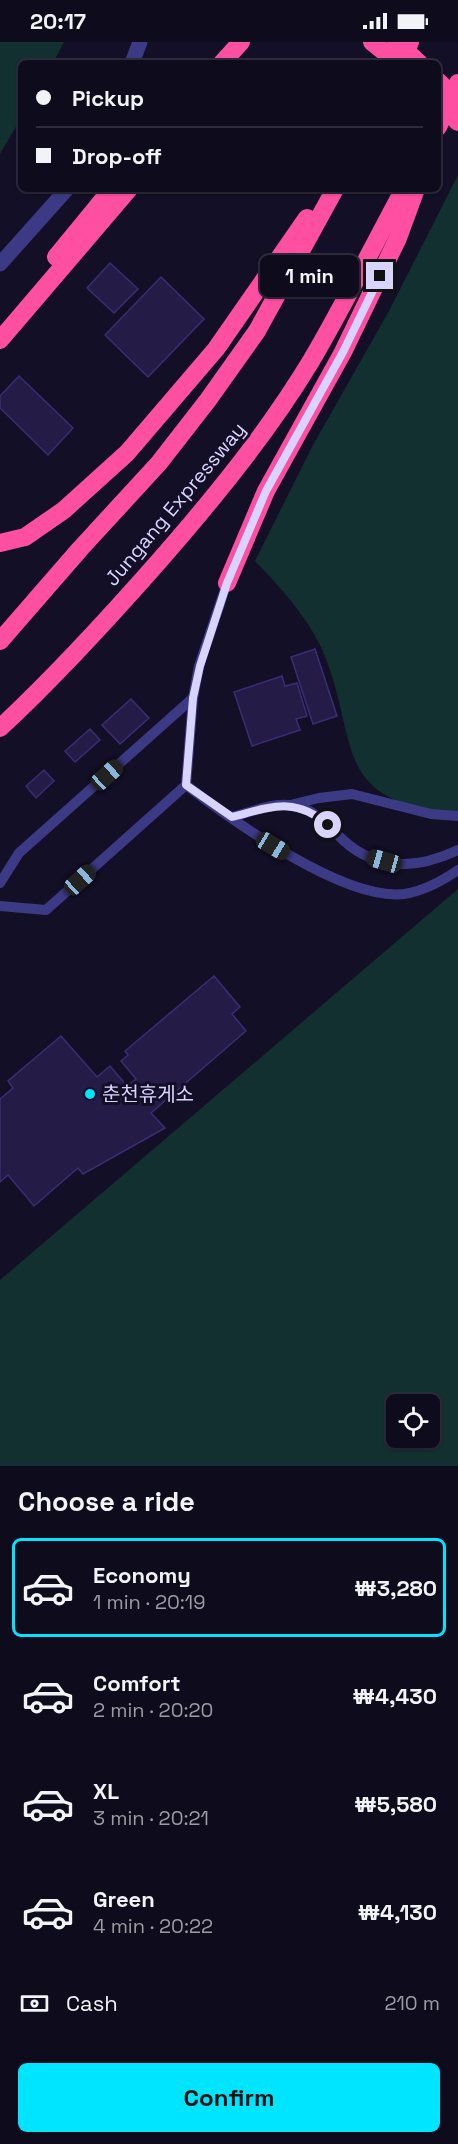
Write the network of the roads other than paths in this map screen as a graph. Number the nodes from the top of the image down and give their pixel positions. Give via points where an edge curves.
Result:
1 (140, 42) edge
2 (241, 42) edge
3 (255, 42) edge
4 (372, 42) edge
5 (396, 42) edge
6 (410, 42) edge
7 (133, 60) edge
8 (225, 60) edge
9 (240, 60) edge
10 (395, 60) edge
11 (401, 60) edge
12 (416, 60) edge
13 (458, 83) edge
14 (441, 84) edge
15 (458, 101) edge
16 (441, 104) edge
17 (441, 120) edge
18 (458, 122) edge
19 (64, 192) edge
20 (110, 192) edge
21 (126, 192) edge
22 (324, 192) edge
23 (333, 192) edge
24 (402, 192) edge
25 (415, 192) edge
26 (0, 264) edge
27 (0, 324) edge
28 (0, 340) edge
29 (0, 543) edge
30 (227, 583) joint
31 (0, 641) edge
32 (193, 698) junction
33 (0, 728) edge
34 (186, 785) junction
35 (292, 805) junction
36 (458, 816) edge
37 (232, 817) junction
38 (458, 850) edge
39 (458, 870) edge
40 (0, 883) edge
41 (0, 906) edge

1 - 7 street
2 - 8 highway
3 - 9 highway
4 - 10 highway
5 - 12 highway
6 - 11 highway, bridge
13 - 17 highway, bridge
14 - 15 highway
16 - 18 highway
19 - 26 street
20 - 27 highway
21 - 28 highway
22 - 29 highway via 216,349 127,453 64,510 25,537
23 - 31 highway, Jungang Expressway via 257,331 208,400 159,463
24 - 33 highway, Jungang Expressway via 310,361 207,507 56,676
25 - 30 highway via 393,248 343,352 266,491
30 - 32 lane via 202,653
32 - 34 lane
32 - 40 lane via 19,853
34 - 37 lane
34 - 41 lane via 46,910
35 - 36 lane via 351,794 431,814
35 - 37 lane
35 - 38 lane via 316,815 345,842 369,857 400,866 434,862
37 - 39 lane via 287,854 345,883 382,892 403,894 426,888

